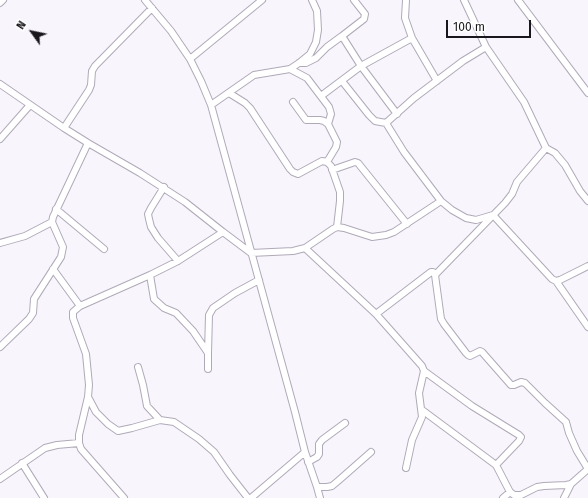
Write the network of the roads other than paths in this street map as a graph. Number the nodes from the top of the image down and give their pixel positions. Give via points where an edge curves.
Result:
1 (3, 0) edge
2 (145, 0) edge
3 (262, 0) edge
4 (312, 0) edge
5 (354, 0) edge
6 (406, 0) edge
7 (464, 0) edge
8 (518, 0) edge
9 (0, 3) edge
10 (152, 8) junction
11 (342, 36) junction
12 (412, 38) junction
13 (486, 47) junction
14 (190, 59) junction
15 (299, 63) junction
16 (361, 66) junction
17 (290, 69) junction
18 (342, 81) junction
19 (437, 81) junction
20 (0, 84) edge
21 (229, 93) junction
22 (588, 93) edge
23 (321, 96) junction
24 (293, 102) dead end
25 (30, 105) junction
26 (210, 105) junction
27 (397, 114) junction
28 (328, 124) junction
29 (386, 124) junction
30 (64, 128) junction
31 (0, 139) edge
32 (88, 144) junction
33 (546, 148) junction
34 (327, 162) junction
35 (332, 170) junction
36 (164, 188) junction
37 (441, 201) junction
38 (588, 201) edge
39 (56, 209) junction
40 (493, 215) junction
41 (52, 222) junction
42 (406, 224) junction
43 (338, 227) junction
44 (223, 232) junction
45 (0, 243) edge
46 (305, 248) junction
47 (104, 250) dead end
48 (251, 253) junction
49 (178, 261) junction
50 (588, 266) edge
51 (53, 268) junction
52 (150, 275) junction
53 (436, 275) junction
54 (259, 280) junction
55 (556, 281) junction
56 (80, 306) junction
57 (376, 314) junction
58 (588, 327) edge
59 (1, 345) edge
60 (208, 353) junction
61 (138, 367) dead end
62 (208, 369) dead end
63 (424, 371) junction
64 (88, 397) junction
65 (422, 410) junction
66 (160, 420) junction
67 (345, 423) dead end
68 (79, 443) junction
69 (305, 452) junction
70 (371, 452) dead end
71 (308, 462) junction
72 (22, 463) junction
73 (496, 466) junction
74 (406, 468) dead end
75 (588, 469) edge
76 (0, 478) edge
77 (572, 484) junction
78 (317, 487) junction
79 (514, 495) edge
80 (44, 498) edge
81 (124, 498) edge
82 (249, 498) edge
83 (320, 498) edge
84 (503, 498) edge
85 (564, 498) edge

1 - 9 street
2 - 10 street
3 - 14 street
4 - 15 street via 317,11 316,42 310,54
5 - 11 street via 365,14 364,19
6 - 12 street via 405,18
7 - 13 street
8 - 22 street
10 - 14 street
10 - 30 street via 95,66 91,85
11 - 15 street via 316,58
11 - 16 street
12 - 16 street
12 - 19 street
13 - 19 street
13 - 33 street via 524,102
14 - 26 street
15 - 17 street
16 - 18 street
16 - 27 street
17 - 21 street via 254,75
17 - 23 street via 307,78
18 - 23 street
18 - 29 street via 375,121
19 - 27 street
20 - 25 street
21 - 26 street
21 - 34 street via 250,108 293,172 298,174 322,161
23 - 28 street via 331,114
24 - 28 street via 306,120 320,120
25 - 30 street
25 - 31 street
26 - 48 street
27 - 29 street
28 - 34 street via 337,142
29 - 37 street
30 - 32 street
32 - 36 street
32 - 39 street
33 - 38 street via 565,164
33 - 40 street via 517,182 505,204
34 - 35 street
35 - 42 street via 358,163
35 - 43 street via 340,192
36 - 44 street
36 - 49 street via 148,214 151,227 158,238
37 - 40 street via 466,218 476,220
37 - 42 street
39 - 41 street
39 - 47 street
40 - 53 street
40 - 55 street
41 - 45 street via 25,236
41 - 51 street via 63,247 61,257
42 - 43 street via 394,232 372,237
43 - 46 street
44 - 48 street
44 - 49 street
46 - 48 street
46 - 57 street
48 - 54 street
49 - 52 street
50 - 55 street
51 - 56 street
51 - 59 street via 34,299 33,314
52 - 56 street
52 - 60 street via 154,299 164,308 176,313 193,331
53 - 57 street via 431,272
53 - 75 street via 441,319 466,353 470,356 482,352 511,385 525,383 566,422 577,451
54 - 60 street via 213,308 209,315
54 - 69 street
55 - 58 street
56 - 64 street via 73,312 73,318 86,354
57 - 63 street
60 - 62 street
61 - 66 street via 147,406
63 - 65 street via 419,393
63 - 73 street via 472,406 519,434 519,440
64 - 66 street via 96,412 118,431
64 - 68 street
65 - 73 street
65 - 74 street
66 - 82 street via 174,422 214,452
67 - 71 street via 322,440 319,444 319,454
68 - 72 street via 57,444 45,448
68 - 81 street via 81,449
69 - 71 street
69 - 82 street
70 - 78 street via 332,486
71 - 78 street
72 - 76 street
72 - 80 street
73 - 79 street
75 - 77 street
77 - 79 street via 537,487 521,495
77 - 85 street
78 - 83 street
79 - 84 street

